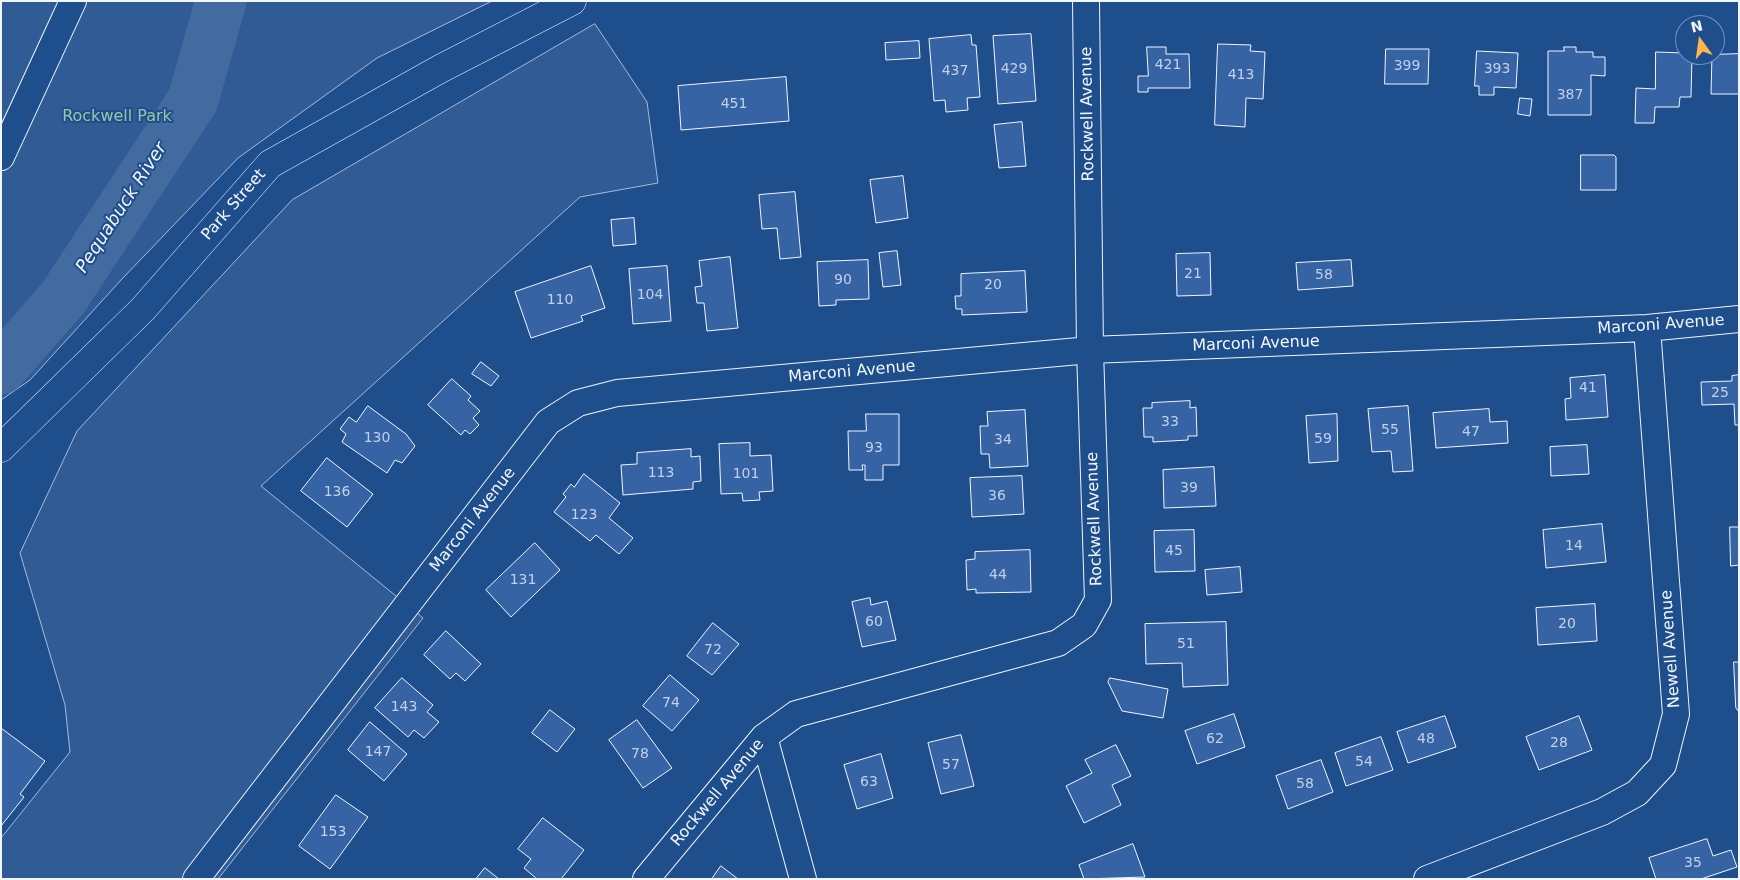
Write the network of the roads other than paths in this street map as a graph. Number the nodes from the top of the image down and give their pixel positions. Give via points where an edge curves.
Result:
1 (73, 1) edge
2 (572, 1) edge
3 (1086, 1) edge
4 (1, 157) edge
5 (1739, 319) edge
6 (1647, 328) junction
7 (1090, 350) junction
8 (1, 448) edge
9 (764, 737) junction
10 (196, 879) edge
11 (646, 879) edge
12 (803, 879) edge
13 (1428, 879) edge

1 - 4 street
2 - 8 highway, Park Street via 440,69 270,164 143,309
3 - 7 street, Rockwell Avenue
5 - 6 street, Marconi Avenue
6 - 7 street, Marconi Avenue
6 - 13 street, Newell Avenue via 1676,714 1663,765 1637,793 1602,812
7 - 9 street, Rockwell Avenue via 1098,600 1084,625 1058,643 796,714
7 - 10 street, Marconi Avenue via 617,393 578,403 548,422
9 - 11 street, Rockwell Avenue
9 - 12 street

